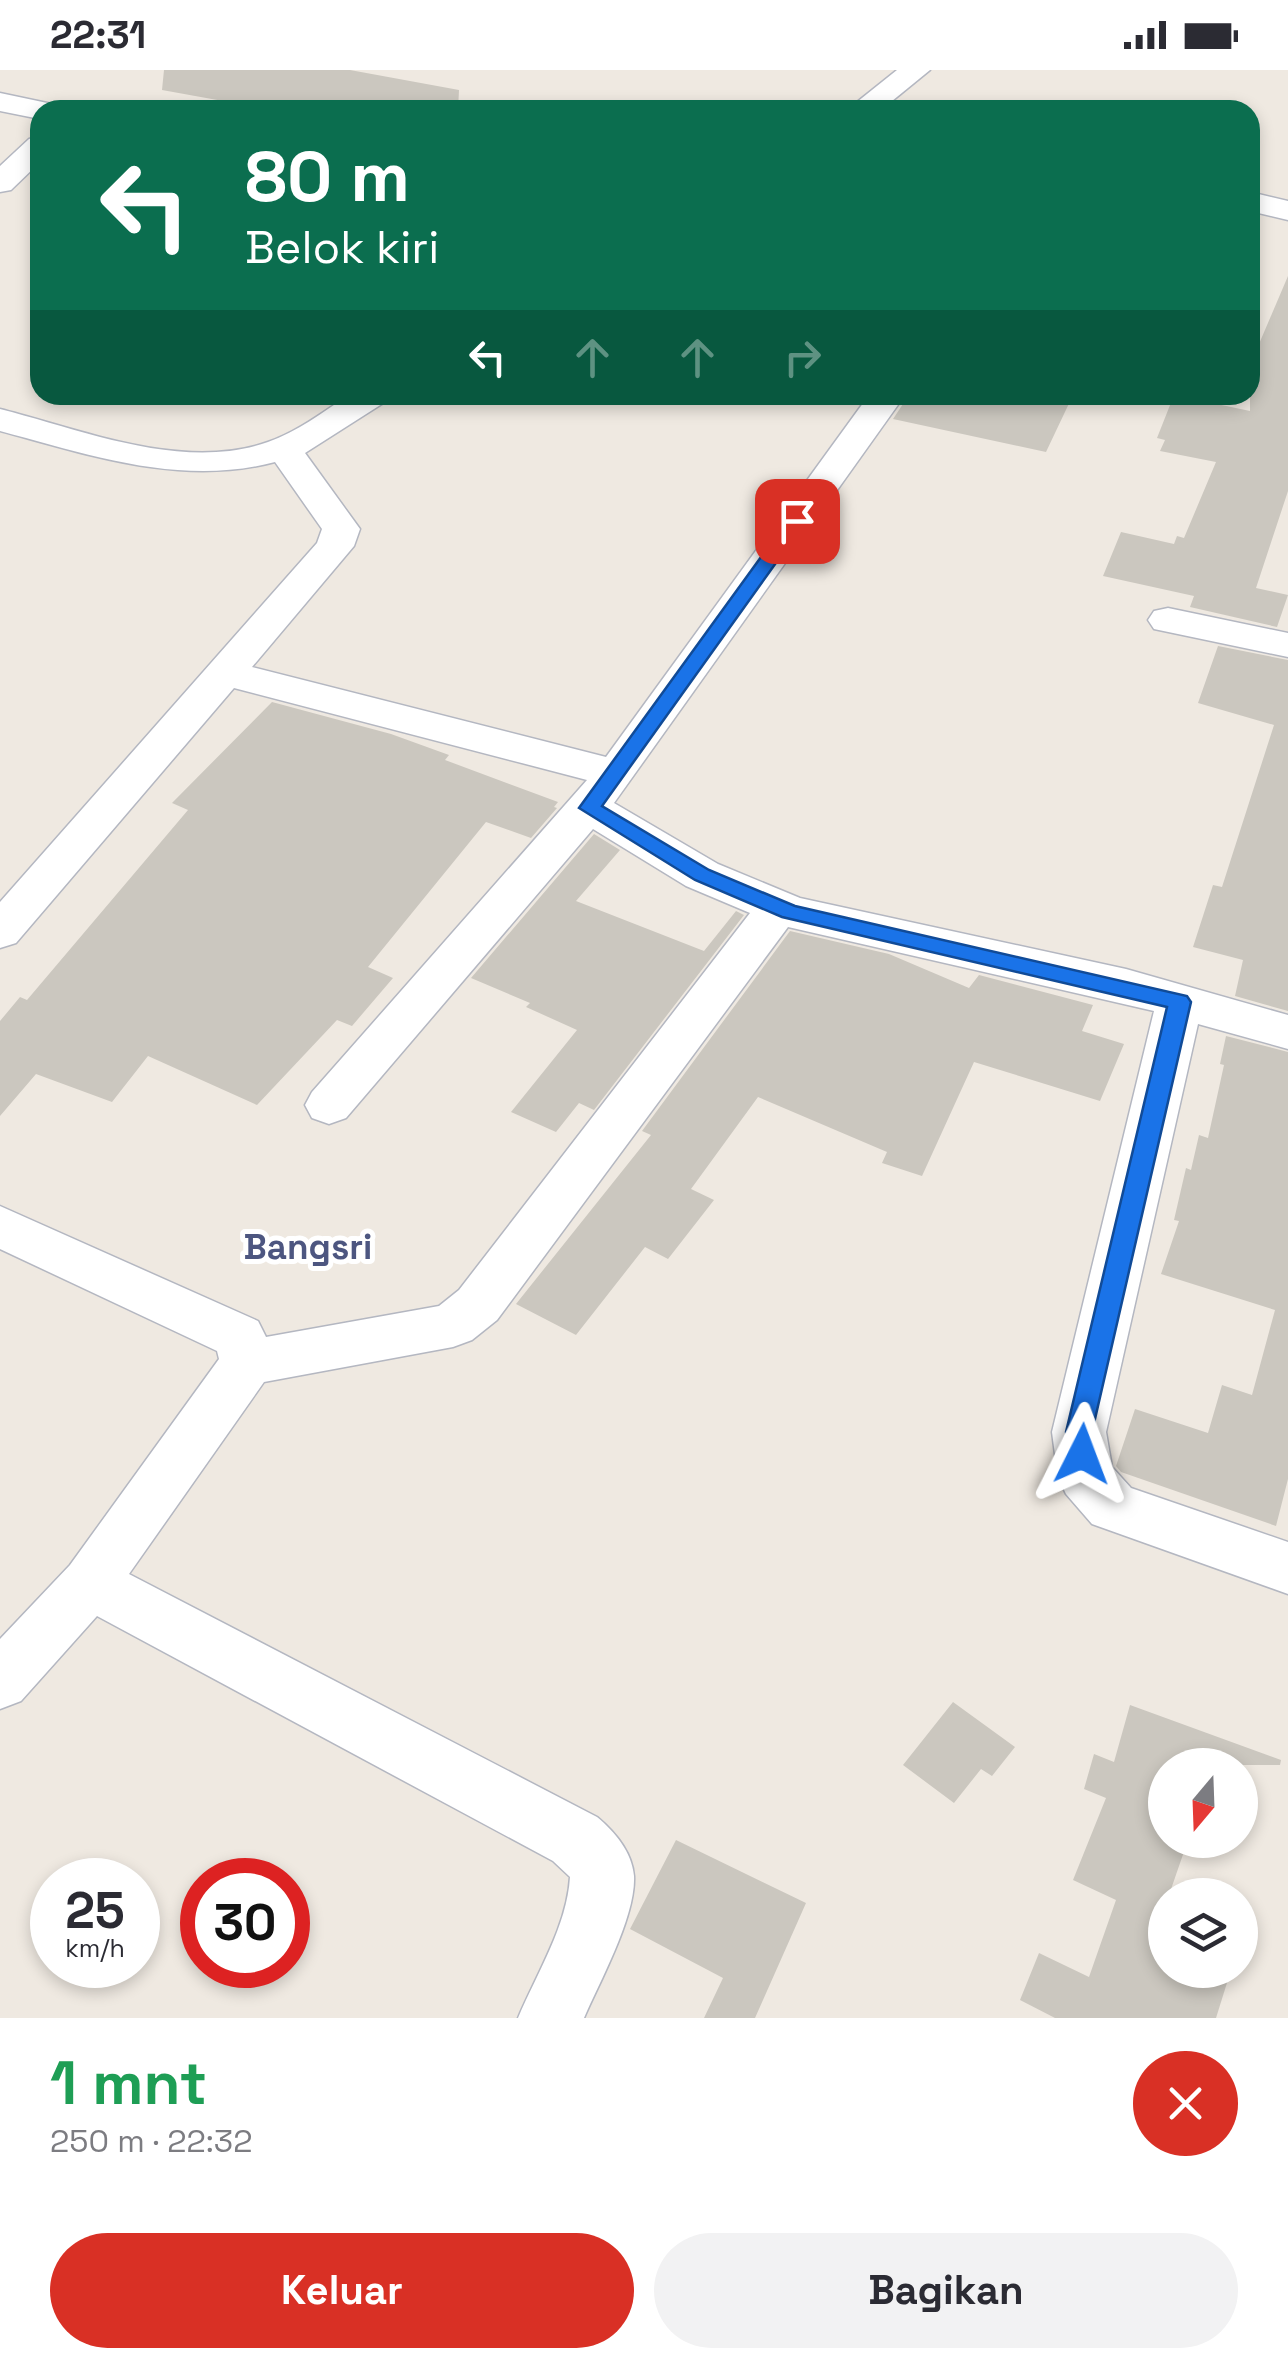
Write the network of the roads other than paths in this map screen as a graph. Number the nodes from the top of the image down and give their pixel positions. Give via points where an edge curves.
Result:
1 (916, 70) edge
2 (876, 100) edge
3 (0, 102) edge
4 (30, 108) edge
5 (30, 154) edge
6 (0, 183) edge
7 (1260, 204) edge
8 (1288, 211) edge
9 (357, 405) edge
10 (880, 405) edge
11 (0, 420) edge
12 (284, 449) junction
13 (1168, 620) dead end
14 (1288, 645) edge
15 (226, 673) junction
16 (603, 791) junction
17 (778, 907) junction
18 (0, 932) edge
19 (1180, 1002) junction
20 (1288, 1032) edge
21 (329, 1105) dead end
22 (0, 1226) edge
23 (247, 1363) junction
24 (1288, 1568) edge
25 (90, 1583) junction
26 (0, 1681) edge
27 (552, 2018) edge

1 - 2 street
3 - 4 street
5 - 6 street
7 - 8 street
9 - 12 street
10 - 16 street
11 - 12 street via 103,447 208,464
12 - 15 street via 341,529 335,546
13 - 14 street
15 - 16 street
15 - 18 street
16 - 17 street via 702,875
16 - 21 street
17 - 19 street
17 - 23 street via 478,1305 453,1325
19 - 20 street
19 - 24 street via 1079,1432 1086,1477 1112,1506
22 - 23 street via 239,1337
23 - 25 street
25 - 26 street
25 - 27 street via 575,1839 596,1857 603,1878 597,1904

